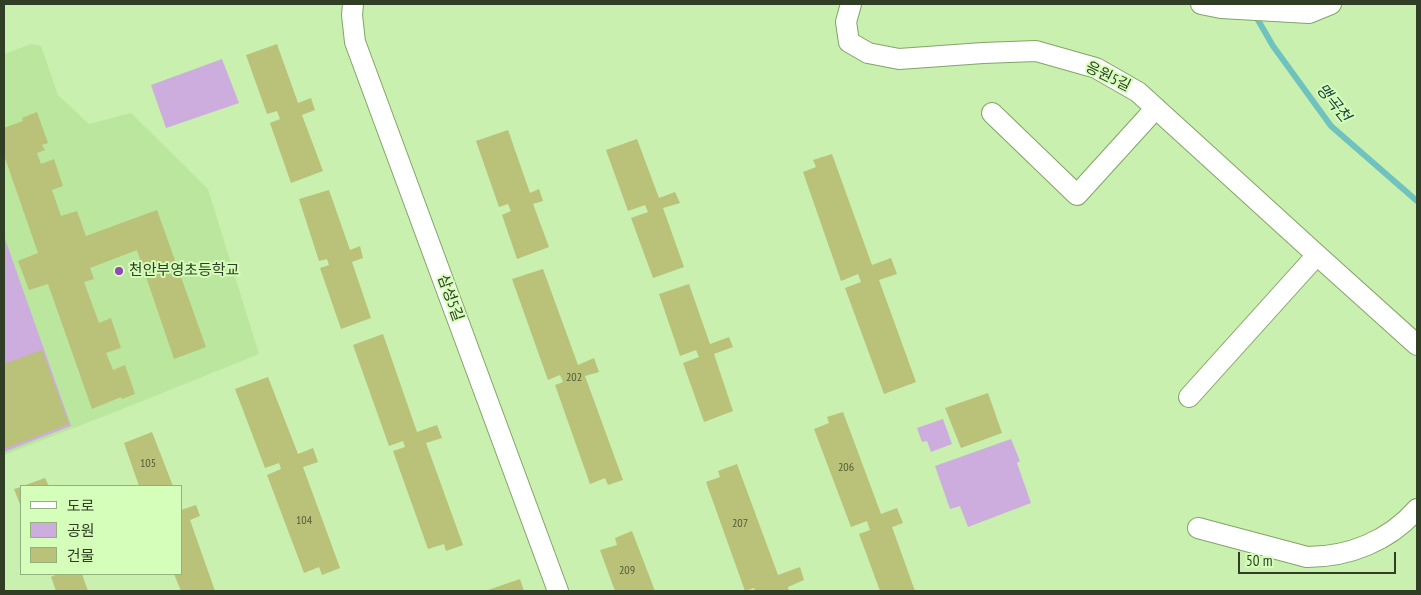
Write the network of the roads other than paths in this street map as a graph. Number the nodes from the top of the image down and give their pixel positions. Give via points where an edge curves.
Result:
1 (353, 4) edge
2 (851, 4) edge
3 (1201, 4) edge
4 (1331, 4) edge
5 (1156, 108) junction
6 (992, 113) dead end
7 (1317, 256) junction
8 (1417, 345) edge
9 (1189, 397) dead end
10 (1417, 509) edge
11 (1198, 528) dead end
12 (558, 591) edge

1 - 12 street, 삼성5길 via 355,42
2 - 5 street, 응원5길 via 846,22 849,42 868,53 899,59 1036,51 1096,68 1138,92
3 - 4 street via 1309,13
5 - 6 street via 1077,194
5 - 7 street, 응원5길
7 - 8 street, 응원5길
7 - 9 street
10 - 11 street via 1406,522 1380,540 1340,555 1322,557 1307,557

